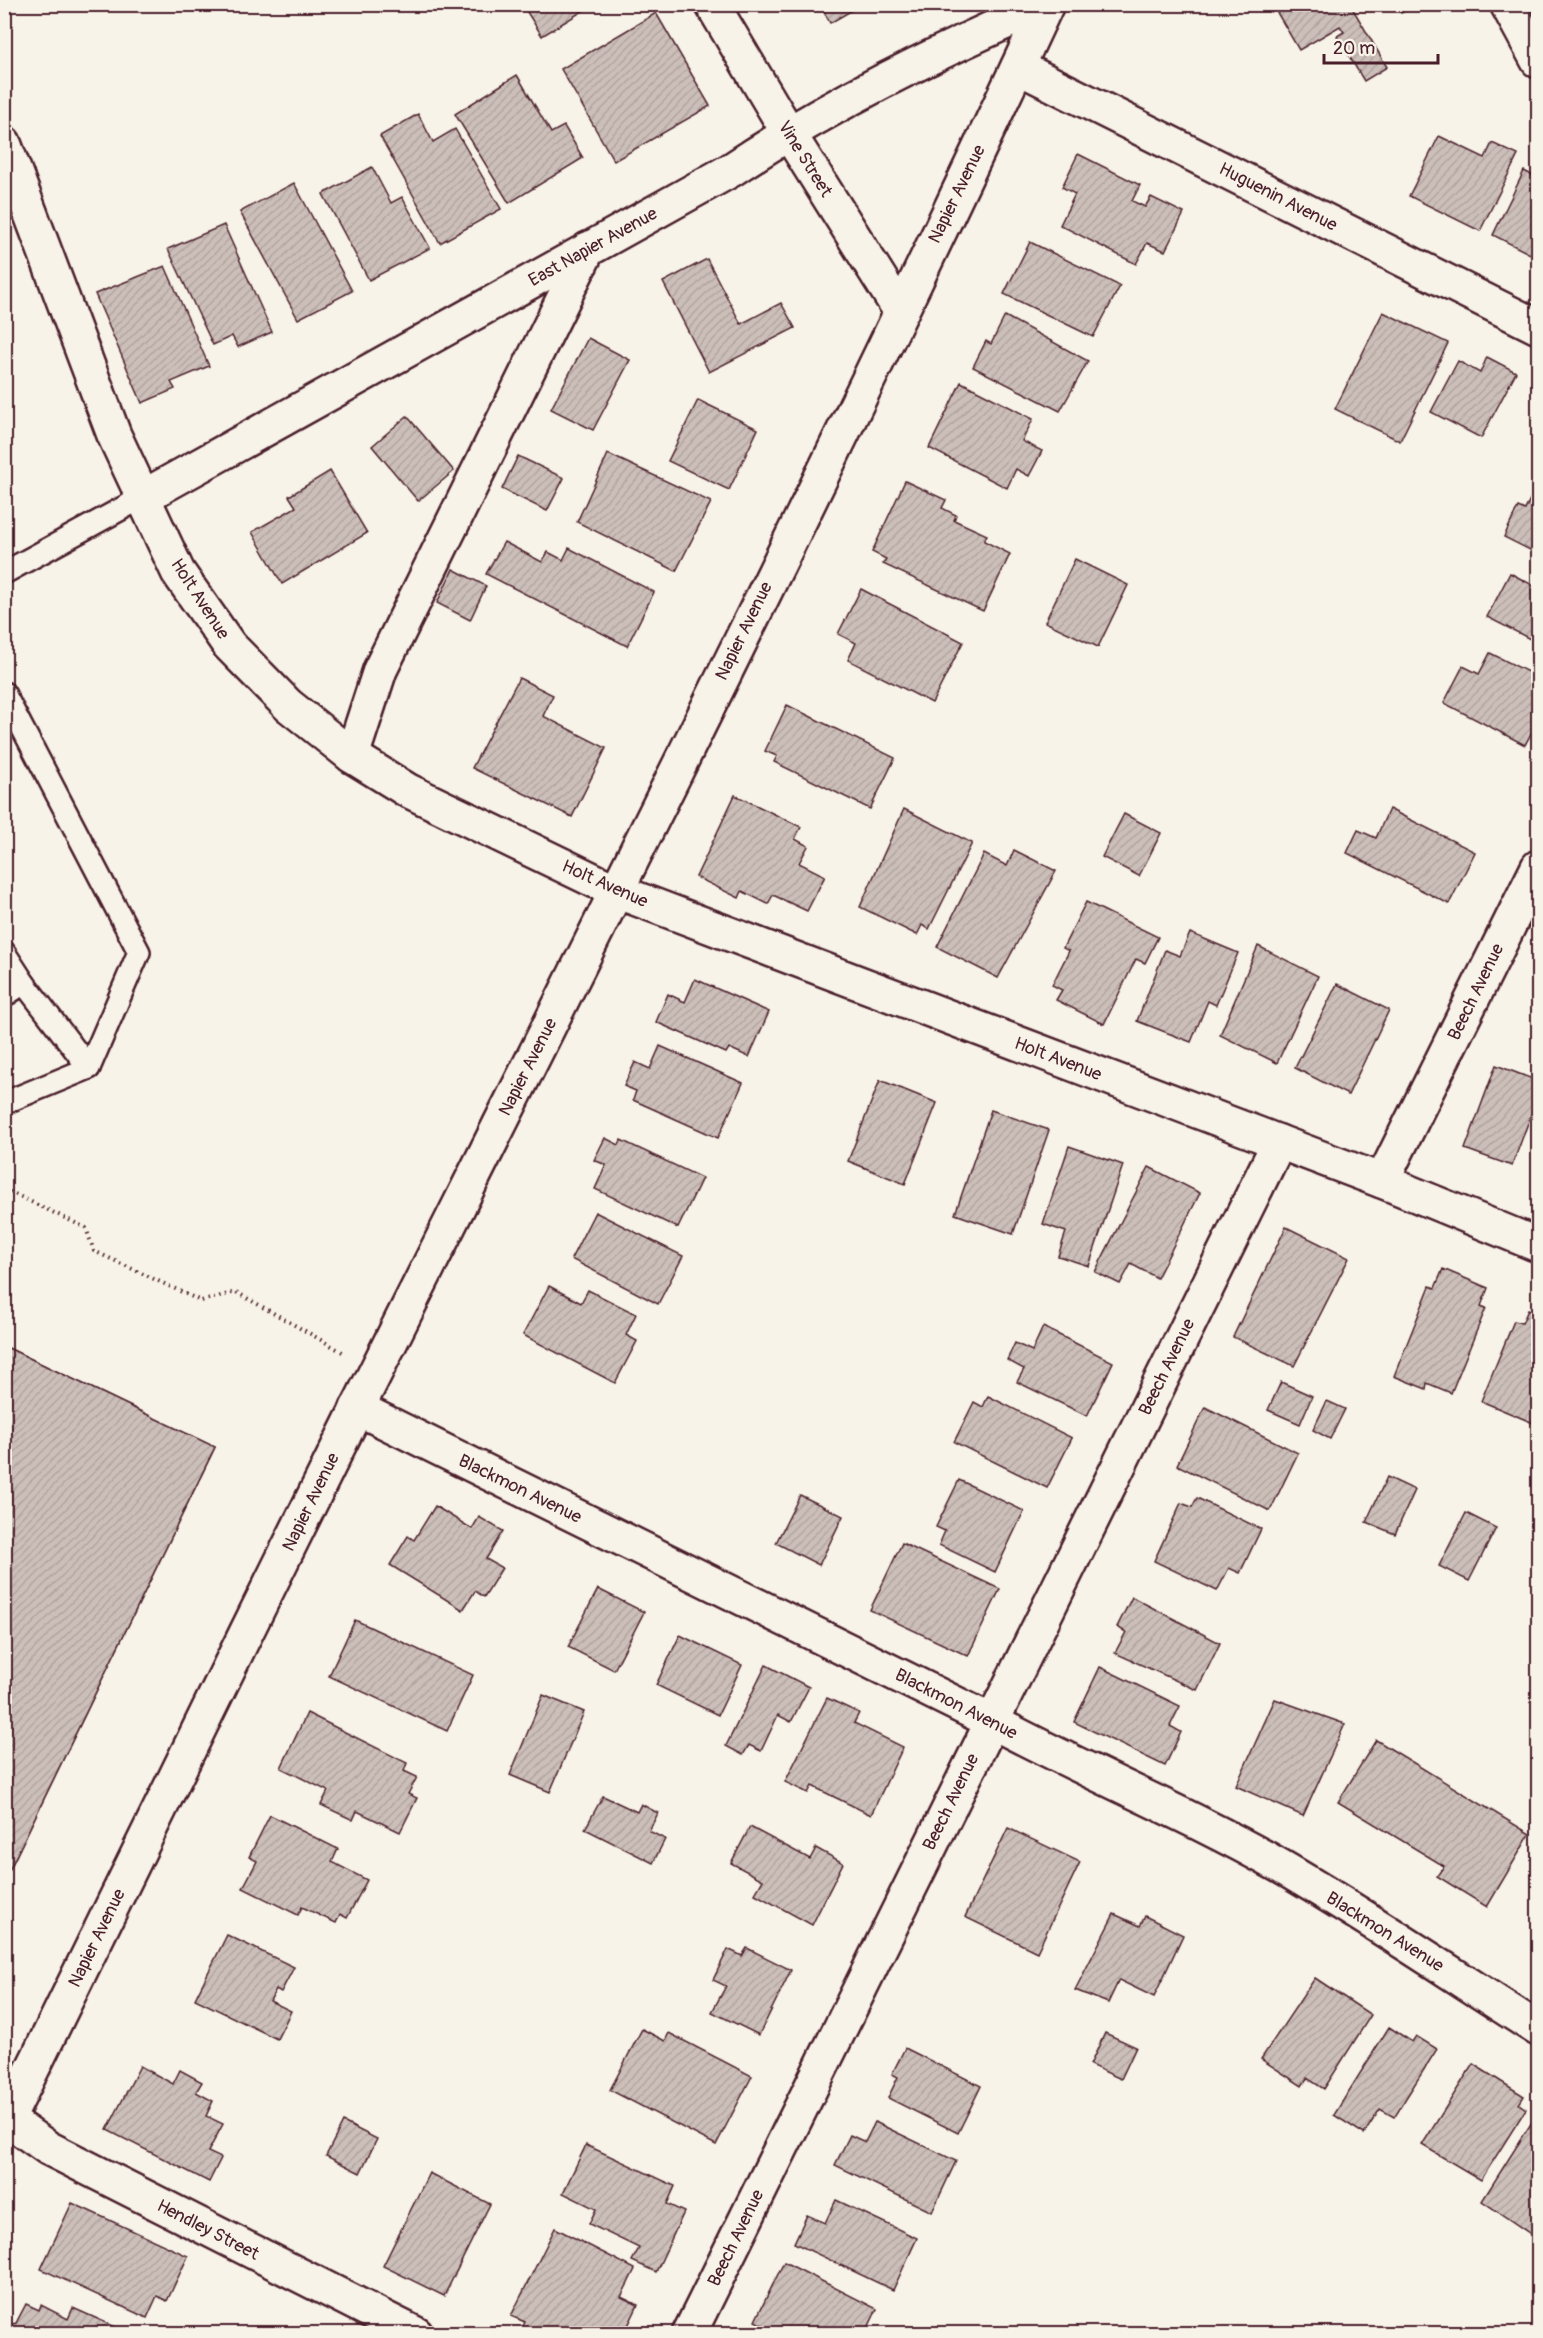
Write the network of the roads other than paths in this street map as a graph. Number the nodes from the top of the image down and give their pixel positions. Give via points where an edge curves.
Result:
1 (712, 4) edge
2 (1047, 4) edge
3 (1507, 4) edge
4 (1539, 61) edge
5 (1018, 67) junction
6 (788, 132) junction
7 (4, 143) edge
8 (588, 249) junction
9 (901, 312) junction
10 (1539, 327) edge
11 (143, 497) junction
12 (4, 573) edge
13 (4, 693) edge
14 (352, 756) junction
15 (1539, 867) edge
16 (616, 891) junction
17 (4, 952) edge
18 (24, 983) junction
19 (4, 996) edge
20 (89, 1068) junction
21 (4, 1103) edge
22 (1279, 1142) junction
23 (1382, 1181) junction
24 (1539, 1245) edge
25 (357, 1408) junction
26 (991, 1721) junction
27 (1539, 2029) edge
28 (6, 2121) edge
29 (416, 2334) edge
30 (689, 2334) edge

1 - 6 street, Vine Street
2 - 5 street, Napier Avenue
2 - 6 street, East Napier Avenue via 952,45
3 - 4 street
5 - 9 street, Napier Avenue
5 - 10 street, Huguenin Avenue
6 - 8 street, East Napier Avenue via 731,170
6 - 9 street, Vine Street
7 - 11 street, Holt Avenue via 114,435
8 - 11 street, East Napier Avenue
8 - 14 street via 381,670
9 - 16 street, Napier Avenue
11 - 12 lane
11 - 14 street, Holt Avenue via 178,572 229,645 288,705
13 - 20 lane via 139,952
14 - 16 street, Holt Avenue via 407,790
15 - 23 street, Beech Avenue
16 - 22 street, Holt Avenue
16 - 25 street, Napier Avenue
17 - 18 lane
18 - 19 lane
18 - 20 lane
20 - 21 lane
22 - 23 street, Holt Avenue
22 - 26 street, Beech Avenue
23 - 24 street, Holt Avenue
25 - 26 street, Blackmon Avenue
25 - 28 street, Napier Avenue
26 - 27 street, Blackmon Avenue via 1280,1866
26 - 30 street, Beech Avenue
28 - 29 street, Hendley Street via 48,2148

